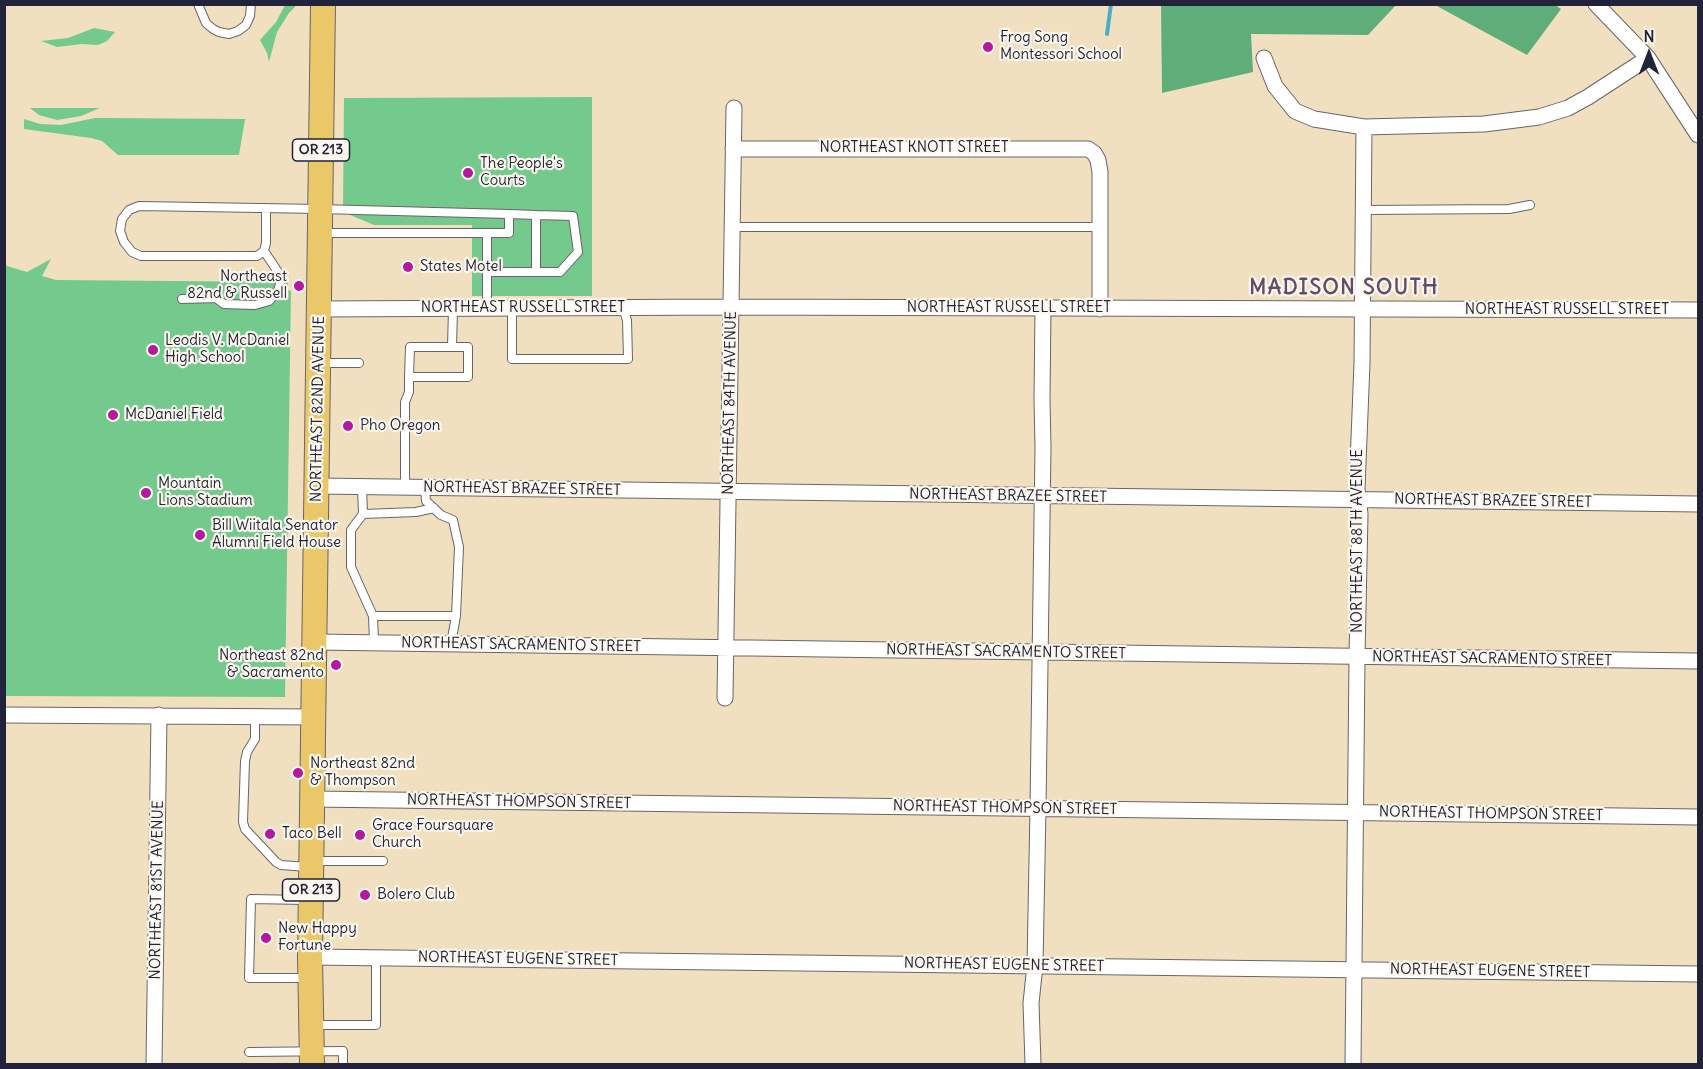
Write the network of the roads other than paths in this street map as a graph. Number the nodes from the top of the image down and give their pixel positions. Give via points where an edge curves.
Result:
1 (198, 4) edge
2 (251, 4) edge
3 (323, 4) edge
4 (1596, 4) edge
5 (1264, 58) dead end
6 (1647, 58) junction
7 (734, 108) dead end
8 (1364, 126) junction
9 (1698, 135) edge
10 (733, 149) junction
11 (1530, 205) dead end
12 (266, 208) junction
13 (320, 209) junction
14 (1364, 210) junction
15 (508, 214) junction
16 (536, 215) junction
17 (732, 227) junction
18 (1100, 227) junction
19 (320, 233) junction
20 (487, 233) junction
21 (264, 251) junction
22 (487, 272) junction
23 (536, 272) junction
24 (182, 298) dead end
25 (731, 307) junction
26 (487, 308) junction
27 (512, 308) junction
28 (623, 308) junction
29 (1044, 308) junction
30 (319, 309) junction
31 (453, 309) junction
32 (1100, 309) junction
33 (1362, 309) junction
34 (1698, 310) edge
35 (452, 347) junction
36 (318, 363) junction
37 (359, 363) dead end
38 (410, 377) junction
39 (316, 486) junction
40 (362, 487) junction
41 (405, 487) junction
42 (425, 488) junction
43 (728, 492) junction
44 (1042, 496) junction
45 (1358, 500) junction
46 (1698, 504) edge
47 (434, 508) junction
48 (363, 514) junction
49 (373, 616) junction
50 (456, 616) junction
51 (314, 642) junction
52 (374, 643) junction
53 (451, 644) junction
54 (726, 648) junction
55 (1039, 653) junction
56 (1357, 657) junction
57 (1698, 661) edge
58 (725, 698) dead end
59 (4, 715) edge
60 (159, 715) junction
61 (255, 716) junction
62 (313, 717) junction
63 (312, 799) junction
64 (1038, 808) junction
65 (1355, 812) junction
66 (1698, 817) edge
67 (383, 861) dead end
68 (311, 864) junction
69 (311, 899) junction
70 (376, 957) junction
71 (1035, 965) junction
72 (310, 967) junction
73 (1353, 969) junction
74 (1698, 974) edge
75 (311, 1025) junction
76 (249, 1052) dead end
77 (312, 1058) edge
78 (154, 1065) edge
79 (343, 1065) edge
80 (1033, 1065) edge
81 (1353, 1065) edge

1 - 2 lane via 206,23 229,34 246,25
3 - 13 main road, NORTHEAST 82ND AVENUE / OR 213
4 - 6 street
5 - 8 street via 1275,86 1295,111 1314,119
6 - 8 street via 1588,97 1546,115 1485,124
6 - 9 street
7 - 10 street, NORTHEAST 84TH AVENUE
8 - 14 street, NORTHEAST 88TH AVENUE
10 - 17 street, NORTHEAST 84TH AVENUE
10 - 18 street, NORTHEAST KNOTT STREET via 1081,148 1094,153 1098,160
11 - 14 lane via 1509,209
12 - 13 lane
12 - 21 lane
12 - 21 lane via 139,206 122,219 120,231 132,252 141,256 249,257
13 - 15 lane
13 - 19 main road, NORTHEAST 82ND AVENUE / OR 213
14 - 33 street, NORTHEAST 88TH AVENUE
15 - 16 lane
15 - 20 lane via 508,233
16 - 23 lane
16 - 23 lane via 573,216 578,252 560,272
17 - 18 lane
17 - 25 street, NORTHEAST 84TH AVENUE
18 - 32 street
19 - 20 lane
19 - 30 main road, NORTHEAST 82ND AVENUE / OR 213
20 - 22 lane
21 - 24 lane via 280,275 278,291 269,301 255,305 224,304 216,298
22 - 23 lane
22 - 26 lane
25 - 28 street, NORTHEAST RUSSELL STREET
25 - 29 street, NORTHEAST RUSSELL STREET
25 - 43 street, NORTHEAST 84TH AVENUE
26 - 27 street, NORTHEAST RUSSELL STREET
26 - 31 street, NORTHEAST RUSSELL STREET
27 - 28 street, NORTHEAST RUSSELL STREET
27 - 28 lane via 512,359 628,359
29 - 32 street, NORTHEAST RUSSELL STREET
29 - 44 street
30 - 31 street, NORTHEAST RUSSELL STREET
30 - 36 main road, NORTHEAST 82ND AVENUE / OR 213
31 - 35 lane
32 - 33 street, NORTHEAST RUSSELL STREET
33 - 34 street, NORTHEAST RUSSELL STREET
33 - 45 street, NORTHEAST 88TH AVENUE
35 - 38 lane via 410,347
35 - 38 lane via 468,347 468,377
36 - 37 lane
36 - 39 main road, NORTHEAST 82ND AVENUE / OR 213
38 - 41 lane via 405,402
39 - 40 street, NORTHEAST BRAZEE STREET
39 - 51 main road, NORTHEAST 82ND AVENUE / OR 213
40 - 41 street, NORTHEAST BRAZEE STREET
40 - 48 lane
41 - 42 street, NORTHEAST BRAZEE STREET
42 - 43 street, NORTHEAST BRAZEE STREET
42 - 47 lane via 426,501
43 - 44 street, NORTHEAST BRAZEE STREET
43 - 54 street, NORTHEAST 84TH AVENUE
44 - 45 street, NORTHEAST BRAZEE STREET
44 - 55 street
45 - 46 street, NORTHEAST BRAZEE STREET
45 - 56 street, NORTHEAST 88TH AVENUE
47 - 48 lane
47 - 50 lane via 453,520 459,547
48 - 49 lane via 351,531 351,567
49 - 50 lane
49 - 52 lane
50 - 53 lane
51 - 52 street, NORTHEAST SACRAMENTO STREET
51 - 62 main road, NORTHEAST 82ND AVENUE / OR 213
52 - 53 street, NORTHEAST SACRAMENTO STREET
53 - 54 street, NORTHEAST SACRAMENTO STREET
54 - 55 street, NORTHEAST SACRAMENTO STREET
54 - 58 street, NORTHEAST 84TH AVENUE
55 - 56 street, NORTHEAST SACRAMENTO STREET
55 - 64 street
56 - 57 street, NORTHEAST SACRAMENTO STREET
56 - 65 street, NORTHEAST 88TH AVENUE
59 - 60 street
60 - 61 street
60 - 78 street, NORTHEAST 81ST AVENUE
61 - 62 street
61 - 68 lane via 255,739 244,761 245,829 281,865
62 - 63 main road, NORTHEAST 82ND AVENUE / OR 213
63 - 64 street, NORTHEAST THOMPSON STREET
63 - 68 main road, NORTHEAST 82ND AVENUE / OR 213
64 - 65 street, NORTHEAST THOMPSON STREET
64 - 71 street
65 - 66 street, NORTHEAST THOMPSON STREET
65 - 73 street, NORTHEAST 88TH AVENUE
67 - 68 lane
68 - 69 main road, NORTHEAST 82ND AVENUE / OR 213
69 - 72 main road, NORTHEAST 82ND AVENUE / OR 213
69 - 72 lane via 251,899 249,978
70 - 71 street, NORTHEAST EUGENE STREET
70 - 72 street, NORTHEAST EUGENE STREET
70 - 75 lane via 376,1025
71 - 73 street, NORTHEAST EUGENE STREET
71 - 80 street via 1031,1003
72 - 75 main road, NORTHEAST 82ND AVENUE / OR 213
73 - 74 street, NORTHEAST EUGENE STREET
73 - 81 street, NORTHEAST 88TH AVENUE
75 - 77 main road, NORTHEAST 82ND AVENUE / OR 213
76 - 77 lane
77 - 79 lane via 343,1051

